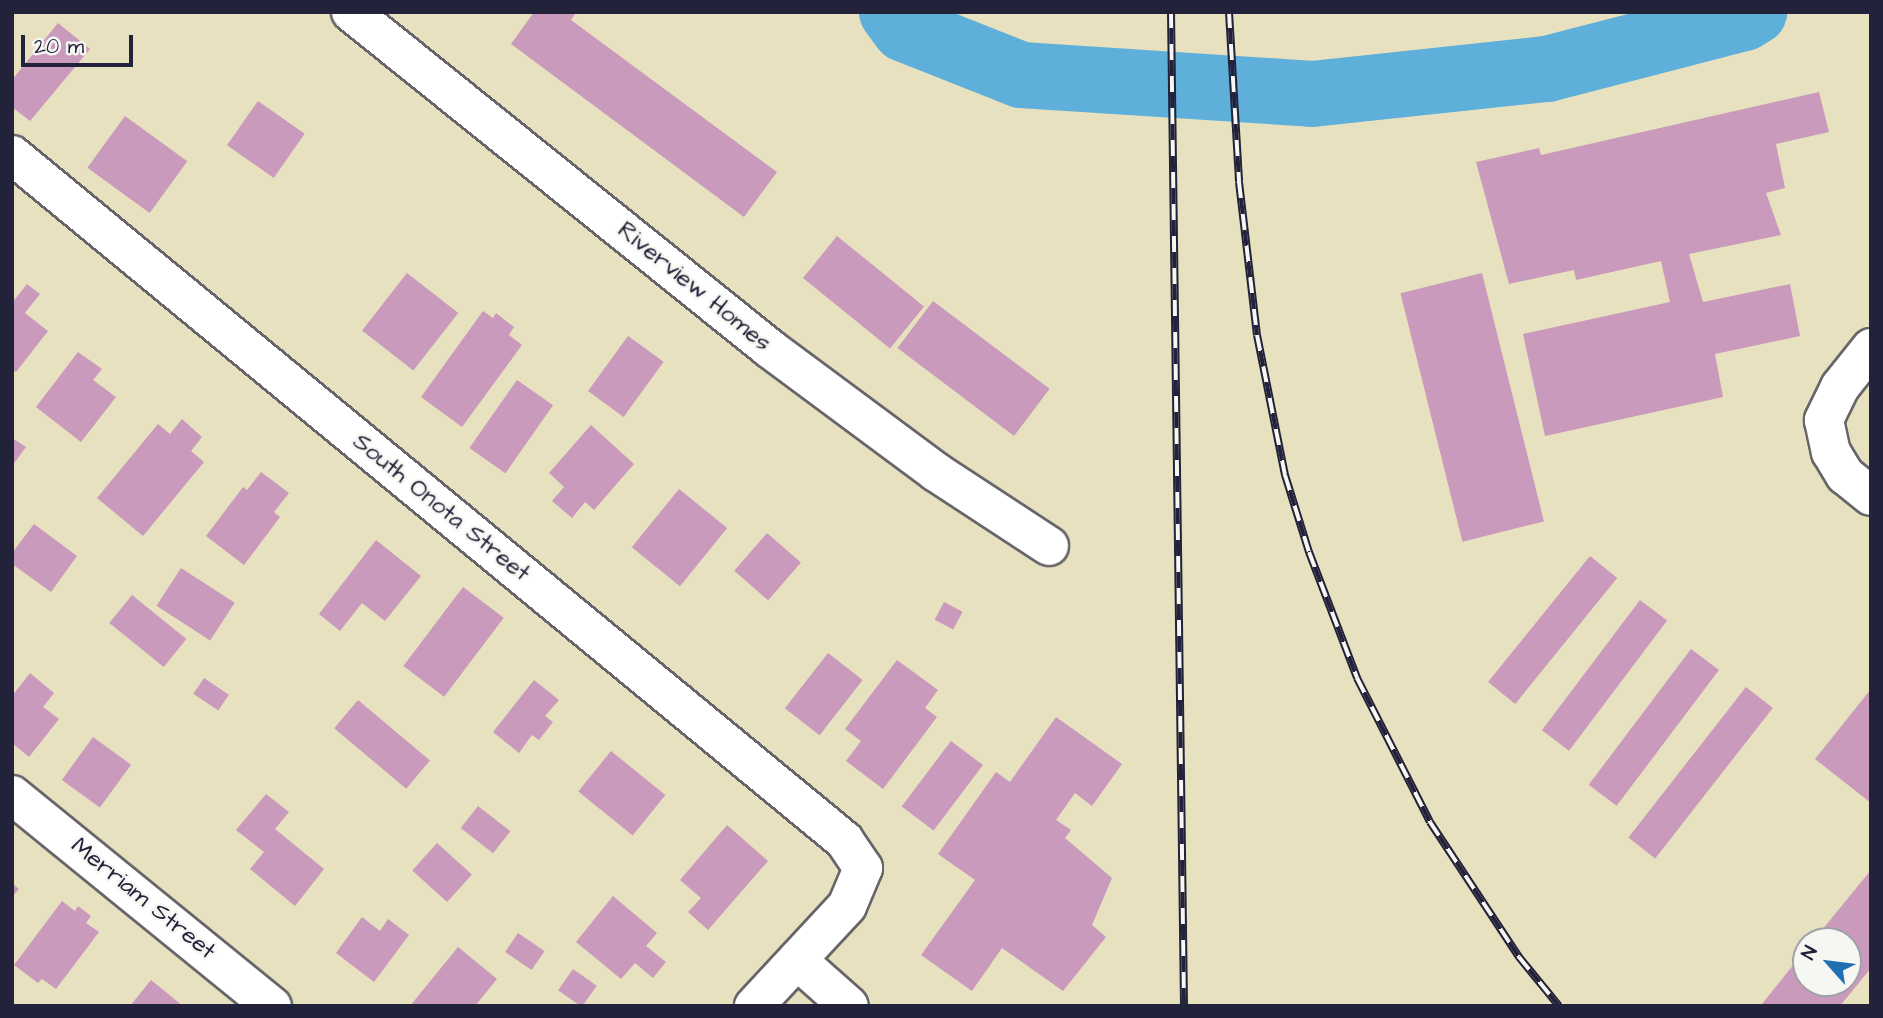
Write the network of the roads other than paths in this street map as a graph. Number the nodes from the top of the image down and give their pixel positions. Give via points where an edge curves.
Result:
1 (351, 12) edge
2 (12, 155) edge
3 (1871, 348) edge
4 (1871, 496) edge
5 (1049, 547) dead end
6 (12, 795) edge
7 (797, 960) junction
8 (272, 1006) edge
9 (754, 1006) edge
10 (849, 1006) edge

1 - 5 street, Riverview Homes via 769,348 936,471
2 - 7 street, South Onota Street via 844,840 863,868 847,905
3 - 4 street via 1840,387 1824,420 1831,452 1845,475
6 - 8 street, Merriam Street
7 - 9 street
7 - 10 street

